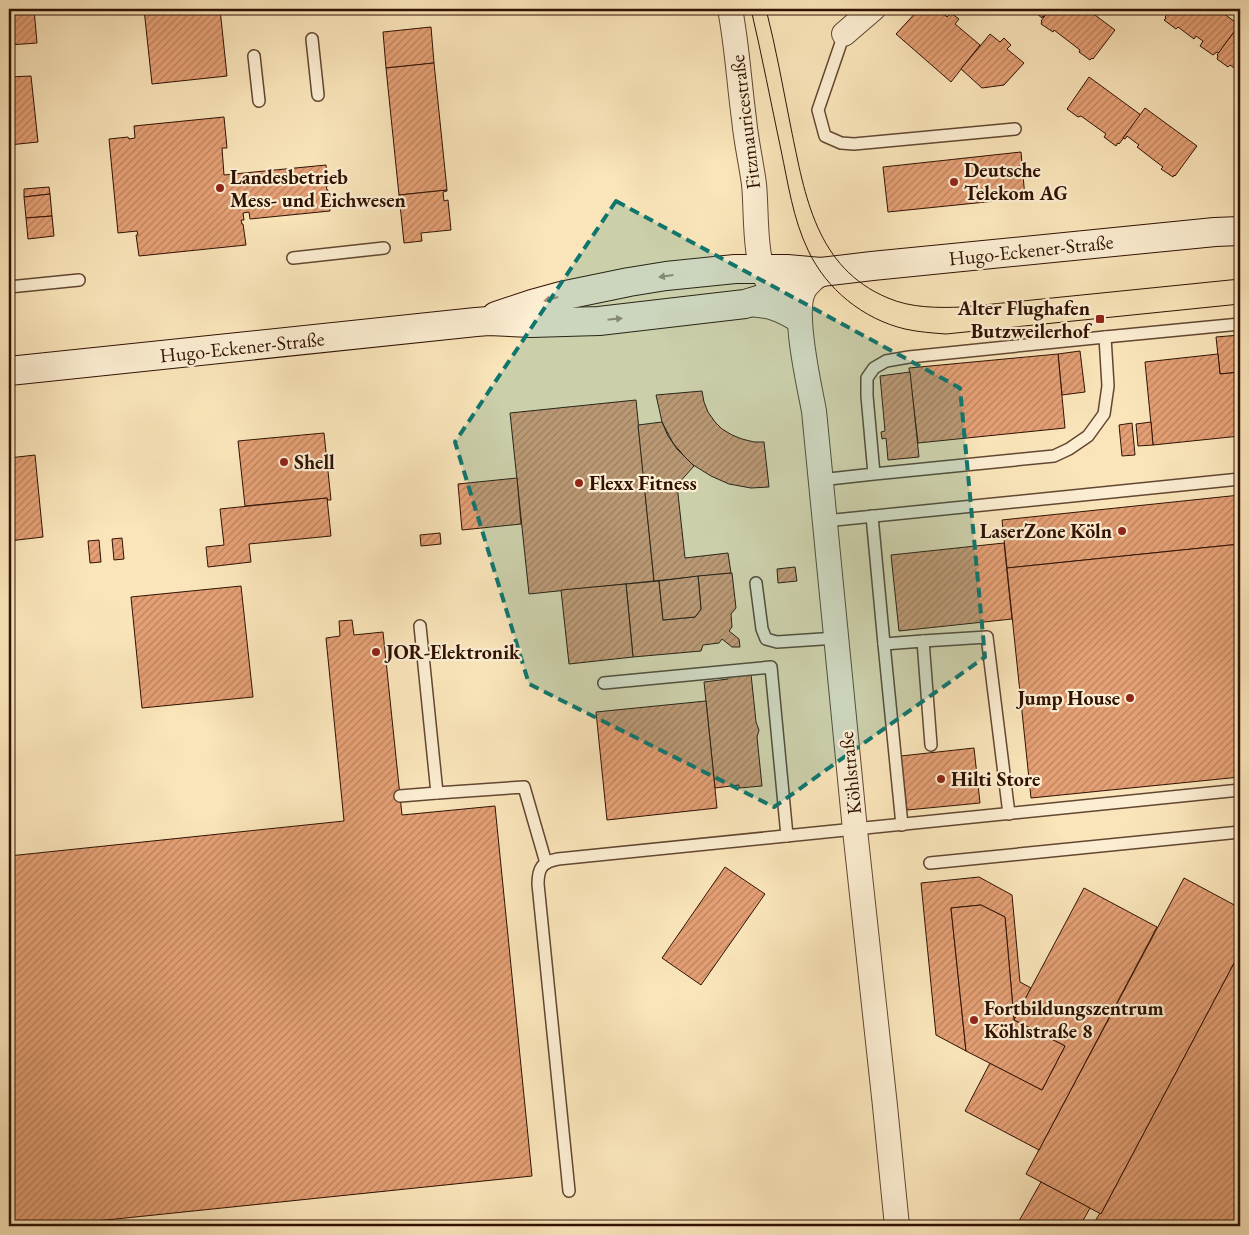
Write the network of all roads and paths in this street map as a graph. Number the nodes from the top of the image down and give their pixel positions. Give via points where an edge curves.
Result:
1 (730, 9) edge
2 (873, 9) edge
3 (844, 34) joint
4 (312, 39) dead end
5 (254, 56) dead end
6 (318, 95) dead end
7 (259, 101) dead end
8 (1015, 129) dead end
9 (1240, 230) edge
10 (757, 236) junction
11 (384, 248) dead end
12 (292, 258) dead end
13 (703, 272) junction
14 (821, 272) junction
15 (79, 280) dead end
16 (769, 282) junction
17 (9, 287) edge
18 (734, 306) junction
19 (800, 321) junction
20 (476, 322) junction
21 (1240, 324) edge
22 (1105, 338) junction
23 (9, 371) edge
24 (874, 474) junction
25 (1240, 479) edge
26 (820, 480) junction
27 (872, 516) junction
28 (825, 521) junction
29 (756, 583) dead end
30 (420, 626) dead end
31 (837, 638) junction
32 (923, 642) junction
33 (884, 644) junction
34 (604, 683) dead end
35 (931, 745) dead end
36 (1240, 790) edge
37 (437, 793) junction
38 (400, 796) dead end
39 (1009, 814) junction
40 (902, 825) junction
41 (855, 830) junction
42 (1240, 832) edge
43 (787, 836) junction
44 (546, 863) junction
45 (930, 863) dead end
46 (569, 1191) dead end
47 (897, 1226) edge

1 - 10 street, Fitzmauricestraße via 754,185
2 - 3 street
3 - 8 lane via 818,110 825,136 854,144
4 - 6 lane
5 - 7 lane
9 - 14 main road, Hugo-Eckener-Straße
10 - 13 street via 728,263
10 - 14 street via 764,250 778,262
10 - 16 street, Fitzmauricestraße
11 - 12 lane
13 - 16 main road, Hugo-Eckener-Straße via 735,269
13 -> 20 main road, Hugo-Eckener-Straße via 561,296
14 - 16 main road, Hugo-Eckener-Straße
14 - 19 street, Köhlstraße via 804,289
15 - 17 lane
16 - 18 main road, Hugo-Eckener-Straße
16 - 19 street
18 - 19 street via 764,304
20 -> 18 main road, Hugo-Eckener-Straße via 600,321
19 - 26 street, Köhlstraße via 814,411
20 - 23 main road, Hugo-Eckener-Straße
21 - 22 lane
22 - 24 lane via 1108,386 1104,414 1088,436 1069,449 1054,456
22 - 24 lane via 909,357 886,361 874,368 867,378
24 - 26 lane
25 - 27 lane
26 - 28 street, Köhlstraße
27 - 28 lane
27 - 33 lane
28 - 31 street, Köhlstraße
29 - 31 lane via 766,638 776,642
30 - 37 lane
31 - 41 street, Köhlstraße
32 - 33 lane
32 - 35 lane
32 - 39 lane via 987,637
33 - 40 lane
34 - 43 lane via 771,666
36 - 39 lane
37 - 38 lane
37 - 44 lane via 524,787
39 - 40 lane
40 - 41 lane
41 - 43 lane
41 - 47 street, Köhlstraße
42 - 45 lane
43 - 44 lane via 558,859
44 - 46 lane via 538,873 538,884

